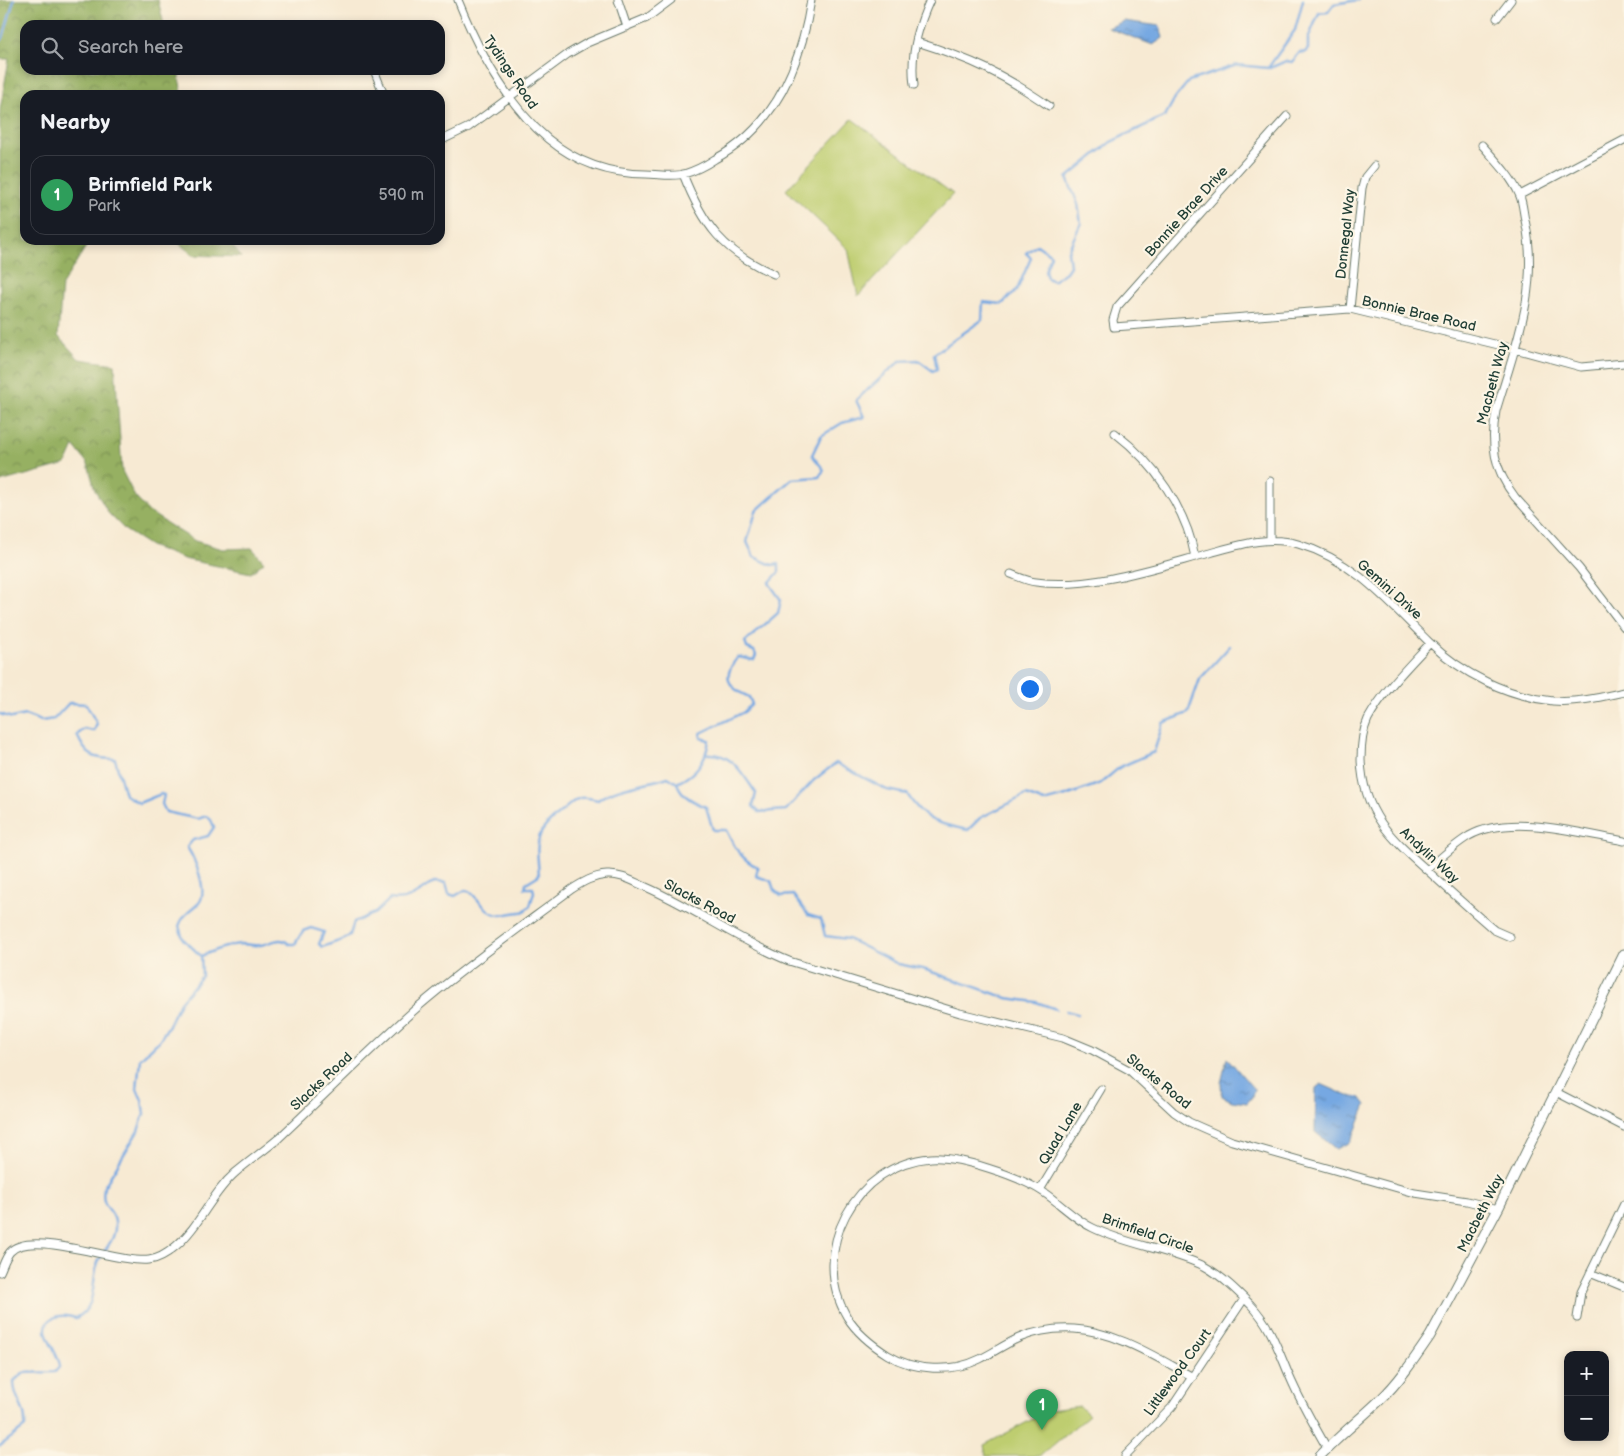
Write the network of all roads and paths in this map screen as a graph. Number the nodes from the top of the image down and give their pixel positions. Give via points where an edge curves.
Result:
1 (458, 0) edge
2 (618, 0) edge
3 (670, 0) edge
4 (811, 0) edge
5 (930, 0) edge
6 (1511, 0) edge
7 (1497, 18) dead end
8 (627, 27) junction
9 (917, 42) junction
10 (376, 75) edge
11 (914, 85) dead end
12 (382, 90) edge
13 (511, 98) junction
14 (1049, 106) dead end
15 (1287, 116) dead end
16 (445, 139) edge
17 (1624, 140) edge
18 (1482, 145) dead end
19 (1374, 166) dead end
20 (683, 174) junction
21 (1520, 195) junction
22 (774, 274) dead end
23 (1350, 310) junction
24 (1114, 328) joint
25 (1514, 349) junction
26 (1624, 363) edge
27 (1115, 433) dead end
28 (1270, 481) dead end
29 (1270, 539) junction
30 (1195, 557) junction
31 (1011, 574) dead end
32 (1624, 627) edge
33 (1430, 643) junction
34 (1624, 692) edge
35 (1624, 841) edge
36 (1427, 870) junction
37 (1510, 937) dead end
38 (1624, 954) edge
39 (1101, 1089) dead end
40 (1556, 1092) junction
41 (1624, 1126) edge
42 (1040, 1190) junction
43 (1624, 1204) edge
44 (1498, 1209) junction
45 (0, 1272) edge
46 (1590, 1273) junction
47 (1624, 1287) edge
48 (1244, 1298) junction
49 (1578, 1318) dead end
50 (1193, 1377) junction
51 (1327, 1448) junction
52 (1125, 1456) edge
53 (1320, 1456) edge

1 - 13 street, Tydings Road via 473,37
2 - 8 street
3 - 8 street via 647,18
4 - 20 street, Tydings Road via 790,79 775,105 747,138 732,150
5 - 9 street
6 - 7 street
8 - 13 street via 568,54
9 - 11 street via 913,59
9 - 14 street via 983,65
10 - 12 street
13 - 16 street
13 - 20 street, Tydings Road via 548,139 582,161 624,174
15 - 24 street, Bonnie Brae Drive via 1117,307
17 - 21 street
18 - 21 street, Macbeth Way
19 - 23 street, Donnegal Way via 1365,177 1362,188
20 - 22 street via 702,217 714,231 743,259
21 - 25 street, Macbeth Way via 1527,230 1529,283 1525,315
23 - 24 street, Bonnie Brae Road
23 - 25 street, Bonnie Brae Road
25 - 26 street, Bonnie Brae Road via 1581,367
25 - 32 street, Macbeth Way via 1493,427 1497,465 1514,497 1579,568
27 - 30 street via 1133,446 1168,490 1181,514
28 - 29 street
29 - 30 street, Gemini Drive
29 - 33 street, Gemini Drive via 1296,543 1328,554 1360,575
30 - 31 street, Gemini Drive via 1150,570 1050,584
33 - 34 street, Gemini Drive via 1464,668 1500,688 1528,696 1589,699
33 - 36 street, Andylin Way via 1380,701 1368,721 1361,750 1365,791 1376,815 1389,835
35 - 36 street via 1559,829 1509,826 1470,835
36 - 37 street, Andylin Way via 1494,930
38 - 40 street, Macbeth Way
39 - 42 street, Quad Lane
40 - 41 street
40 - 44 street, Macbeth Way
42 - 48 street, Brimfield Circle via 1092,1227 1205,1267
42 - 50 street, Brimfield Circle via 991,1170 942,1158 909,1162 883,1173 850,1206 837,1236 835,1278 842,1308 854,1327 876,1348 894,1358 908,1364 939,1368 967,1365 1031,1334 1076,1329 1114,1338
43 - 46 street
44 - 45 street, Slacks Road via 1415,1193 1232,1141 1182,1117 1129,1070 1092,1050 1063,1038 960,1013 789,961 665,896 624,878 608,875 590,878 572,889 420,1005 277,1140 234,1174 176,1246 161,1257 150,1260 108,1256 34,1243 18,1246 10,1252
44 - 51 street, Macbeth Way via 1446,1309 1418,1354 1380,1400
46 - 47 street
46 - 49 street via 1581,1292
48 - 50 street, Littlewood Court
48 - 51 street, Brimfield Circle via 1264,1319 1302,1403
50 - 52 street, Littlewood Court via 1172,1407
51 - 53 street, Macbeth Way

